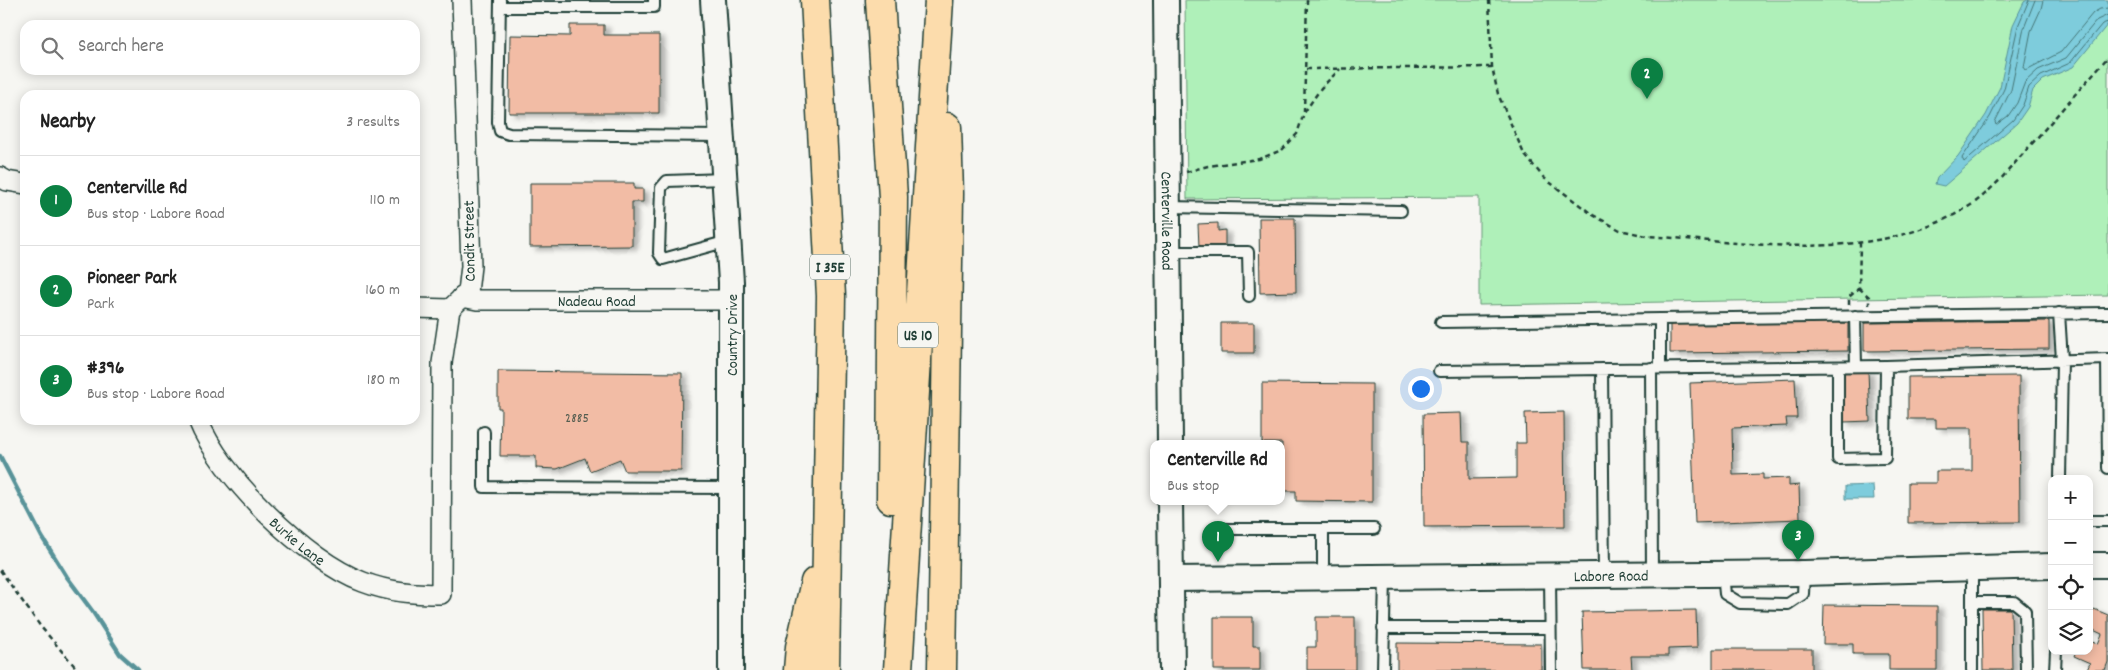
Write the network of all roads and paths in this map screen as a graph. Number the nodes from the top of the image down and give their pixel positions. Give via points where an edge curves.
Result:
1 (462, 0) edge
2 (654, 0) edge
3 (713, 0) edge
4 (815, 0) edge
5 (880, 0) edge
6 (940, 0) edge
7 (1166, 0) edge
8 (1307, 0) edge
9 (1489, 0) edge
10 (500, 4) edge
11 (2108, 57) edge
12 (1492, 67) junction
13 (1306, 69) junction
14 (1340, 69) junction
15 (1304, 113) junction
16 (722, 136) junction
17 (1185, 172) dead end
18 (0, 177) edge
19 (724, 179) junction
20 (20, 183) edge
21 (1167, 207) junction
22 (1402, 211) dead end
23 (728, 242) junction
24 (1860, 243) junction
25 (1168, 252) junction
26 (1859, 288) junction
27 (1249, 296) dead end
28 (731, 300) junction
29 (456, 303) junction
30 (420, 307) edge
31 (2108, 313) edge
32 (2059, 314) junction
33 (1852, 316) junction
34 (1869, 316) junction
35 (1660, 319) junction
36 (1441, 322) dead end
37 (2107, 359) edge
38 (2062, 360) junction
39 (1838, 366) junction
40 (1856, 366) junction
41 (1886, 366) junction
42 (1656, 368) junction
43 (1602, 369) junction
44 (1438, 371) dead end
45 (200, 425) edge
46 (484, 432) dead end
47 (1170, 440) edge
48 (2108, 468) edge
49 (2060, 475) edge
50 (731, 488) junction
51 (1170, 505) edge
52 (2108, 520) edge
53 (2093, 521) edge
54 (1225, 528) dead end
55 (1323, 529) junction
56 (1374, 529) dead end
57 (827, 534) junction
58 (2048, 566) edge
59 (1972, 567) junction
60 (0, 570) edge
61 (1604, 575) junction
62 (1652, 575) junction
63 (1550, 576) junction
64 (1385, 577) junction
65 (1323, 578) junction
66 (1171, 579) junction
67 (441, 594) joint
68 (1972, 602) junction
69 (1384, 628) junction
70 (1550, 628) junction
71 (2056, 655) edge
72 (78, 670) edge
73 (730, 670) edge
74 (798, 670) edge
75 (825, 670) edge
76 (890, 670) edge
77 (898, 670) edge
78 (942, 670) edge
79 (1172, 670) edge
80 (1383, 670) edge
81 (1551, 670) edge
82 (1972, 670) edge
83 (2026, 670) edge
84 (2055, 670) edge

1 - 29 street, Condit Street via 471,266 468,292
2 - 10 lane via 654,7
3 - 16 street, Country Drive
4 - 57 highway, I 35E via 831,296
5 - 76 highway via 893,197
6 - 77 highway, US 10
6 - 78 highway via 949,194
7 - 21 street, Centerville Road
8 - 13 path
9 - 12 path
10 - 16 lane via 500,131 508,134
11 - 24 path via 2000,180 1973,204 1922,228
12 - 14 path
12 - 24 path via 1498,94 1524,154 1544,178 1593,215 1620,230 1647,236 1778,244
13 - 14 path
13 - 15 path
14 - 15 path via 1321,88
15 - 17 path via 1297,134 1282,150 1259,159
16 - 19 street, Country Drive
18 - 20 street
19 - 23 street, Country Drive
19 - 23 lane via 667,181 661,188 659,253 664,259
21 - 22 lane
21 - 25 street, Centerville Road
23 - 28 street, Country Drive
24 - 26 path
25 - 27 lane via 1248,252
25 - 47 street, Centerville Road
26 - 33 path via 1849,297
26 - 34 path via 1869,297
28 - 29 street, Nadeau Road via 477,300
28 - 50 street, Country Drive
29 - 30 street, Nadeau Road
29 - 67 street, Condit Street via 442,363
31 - 32 lane
32 - 34 lane
32 - 38 lane
33 - 34 lane
33 - 35 lane
33 - 40 lane
35 - 36 lane
35 - 42 lane
37 - 38 lane
37 - 48 lane
38 - 41 lane
38 - 49 lane
39 - 40 lane
39 - 41 lane via 1838,459 1885,458
39 - 42 lane
40 - 41 lane
42 - 43 lane
42 - 62 lane
43 - 44 lane
43 - 61 lane
45 - 67 street, Burke Lane via 210,445 249,495 318,558 342,573 385,589 412,594
46 - 50 lane via 484,487
50 - 73 street, Country Drive
51 - 66 street
52 - 53 lane
54 - 55 lane
55 - 56 lane
55 - 65 lane
57 - 74 highway via 800,647
57 - 75 highway, I 35E
58 - 59 street, Labore Road
59 - 62 street, Labore Road
59 - 68 lane
60 - 72 path via 41,628
61 - 62 street, Labore Road
61 - 63 street, Labore Road
63 - 64 street, Labore Road
63 - 70 lane
64 - 65 street, Labore Road
64 - 69 lane
65 - 66 street, Labore Road
66 - 79 street
68 - 82 lane
68 - 83 lane via 2014,602 2025,611
69 - 70 lane
69 - 80 lane
70 - 81 lane
71 - 84 lane

